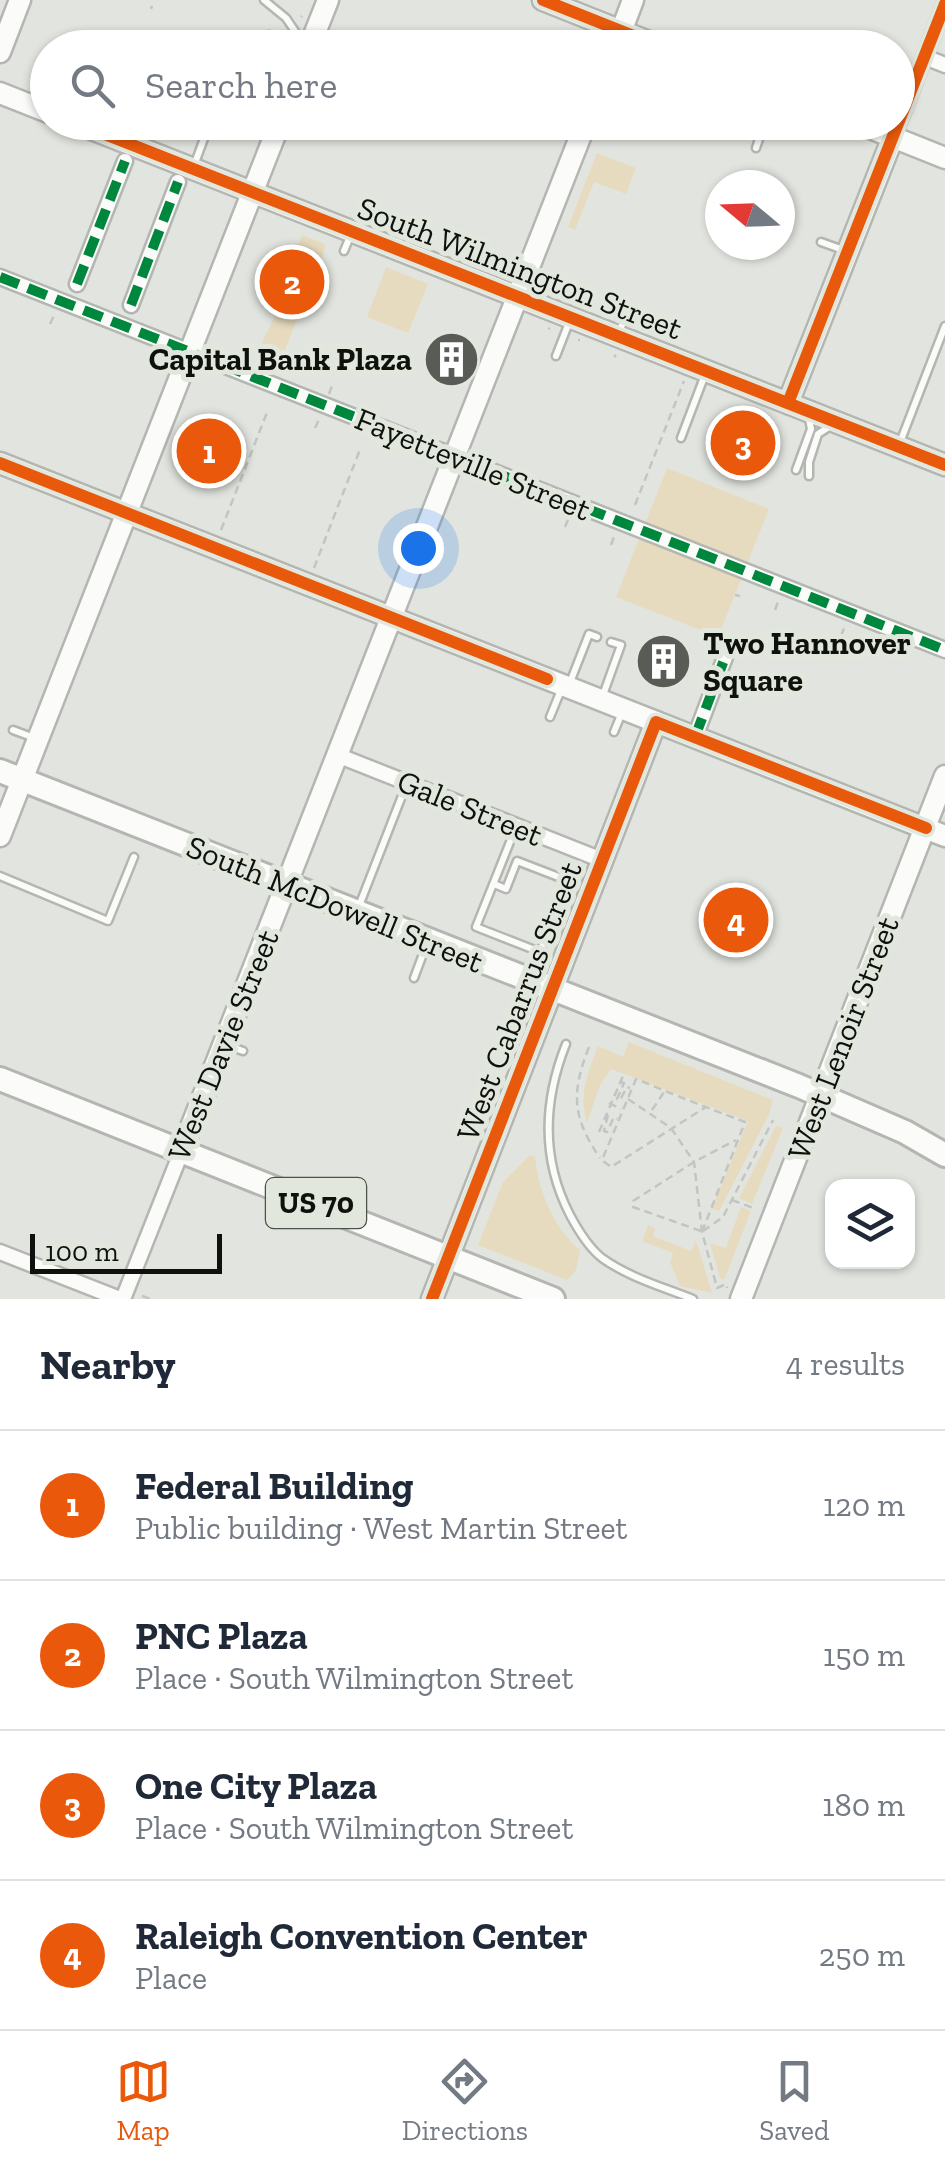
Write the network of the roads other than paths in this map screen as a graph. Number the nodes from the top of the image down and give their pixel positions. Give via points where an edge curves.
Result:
1 (20, 0) edge
2 (264, 0) edge
3 (328, 0) edge
4 (543, 0) edge
5 (633, 0) edge
6 (945, 4) edge
7 (294, 30) edge
8 (314, 30) edge
9 (601, 30) edge
10 (621, 30) edge
11 (0, 52) edge
12 (925, 57) junction
13 (945, 65) edge
14 (915, 82) edge
15 (0, 93) edge
16 (30, 105) edge
17 (112, 140) edge
18 (202, 140) edge
19 (273, 140) edge
20 (579, 140) edge
21 (892, 140) edge
22 (898, 140) edge
23 (945, 158) edge
24 (124, 161) dead end
25 (185, 175) junction
26 (252, 192) junction
27 (821, 242) dead end
28 (848, 252) junction
29 (0, 278) edge
30 (77, 284) dead end
31 (518, 297) junction
32 (131, 305) dead end
33 (571, 318) junction
34 (945, 326) edge
35 (188, 352) junction
36 (556, 356) dead end
37 (706, 371) junction
38 (796, 406) junction
39 (851, 424) junction
40 (681, 438) dead end
41 (898, 446) junction
42 (455, 457) junction
43 (0, 463) edge
44 (945, 464) edge
45 (796, 470) dead end
46 (809, 476) dead end
47 (126, 513) junction
48 (392, 618) junction
49 (598, 637) dead end
50 (611, 642) dead end
51 (730, 644) dead end
52 (945, 650) edge
53 (565, 686) junction
54 (601, 700) junction
55 (623, 709) junction
56 (550, 717) dead end
57 (666, 721) junction
58 (13, 730) dead end
59 (614, 732) dead end
60 (694, 737) junction
61 (38, 739) junction
62 (337, 755) junction
63 (11, 776) edge
64 (945, 776) edge
65 (407, 782) junction
66 (516, 826) junction
67 (935, 832) edge
68 (0, 836) edge
69 (134, 857) dead end
70 (602, 860) junction
71 (0, 876) edge
72 (286, 884) junction
73 (494, 884) junction
74 (356, 912) junction
75 (428, 940) junction
76 (414, 978) dead end
77 (553, 990) junction
78 (566, 1044) dead end
79 (0, 1078) edge
80 (821, 1095) junction
81 (182, 1150) junction
82 (945, 1156) edge
83 (0, 1252) edge
84 (450, 1256) junction
85 (734, 1293) edge
86 (121, 1299) edge
87 (432, 1299) edge
88 (553, 1299) edge
89 (693, 1299) edge

1 - 11 street
2 - 7 lane
3 - 8 street
4 - 9 street
5 - 10 street
6 - 12 street
12 - 13 street
12 - 14 street
15 - 16 street
17 - 25 street, South Wilmington Street
18 - 25 lane
19 - 26 street
20 - 31 street, West Davie Street
21 - 28 street
22 - 23 street
24 - 30 street
25 - 26 street, South Wilmington Street
25 - 32 street
26 - 31 street, South Wilmington Street via 348,242 402,246
26 - 35 street
27 - 28 lane
28 - 38 street
29 - 35 street, Fayetteville Street
31 - 33 street, South Wilmington Street
31 - 42 street, West Davie Street
33 - 36 lane
33 - 37 street, South Wilmington Street via 653,343
34 - 41 lane
35 - 42 street, Fayetteville Street
35 - 47 street
37 - 38 street, South Wilmington Street
37 - 40 lane
38 - 39 street, South Wilmington Street
38 - 45 lane via 812,425
39 - 41 street, South Wilmington Street
39 - 46 lane via 818,434
41 - 44 street, South Wilmington Street
42 - 48 street, West Davie Street
42 - 52 street, Fayetteville Street
43 - 47 street
47 - 48 street
47 - 61 street
48 - 53 street
48 - 62 street, West Davie Street
49 - 53 lane via 589,634
50 - 54 lane via 620,646
51 - 60 street
53 - 54 street
53 - 56 lane
54 - 55 street
55 - 57 street
55 - 59 lane
57 - 60 street
57 - 70 street, West Cabarrus Street
58 - 61 lane
60 - 67 street
61 - 63 street
62 - 65 street, Gale Street
62 - 72 street, West Davie Street
63 - 68 street
63 - 72 main road, South McDowell Street
64 - 67 street, West Lenoir Street
65 - 66 street, Gale Street
65 - 74 lane
66 - 70 street, Gale Street
66 - 73 lane
67 - 80 street, West Lenoir Street
69 - 71 lane via 108,921
70 - 77 street, West Cabarrus Street
72 - 74 main road, South McDowell Street
72 - 81 street, West Davie Street via 233,1047
73 - 73 lane via 476,927 540,952 568,880 517,862 506,888
74 - 75 main road, South McDowell Street
75 - 76 lane
75 - 77 main road, South McDowell Street
77 - 80 main road, South McDowell Street
77 - 84 street, West Cabarrus Street
78 - 89 lane via 547,1120 548,1153 567,1209 600,1256
79 - 81 main road, US 70
80 - 82 main road, South McDowell Street
80 - 85 street, West Lenoir Street
81 - 84 main road, US 70 via 273,1180
81 - 86 street, West Davie Street
83 - 86 street
84 - 87 street, West Cabarrus Street
84 - 88 main road, US 70

